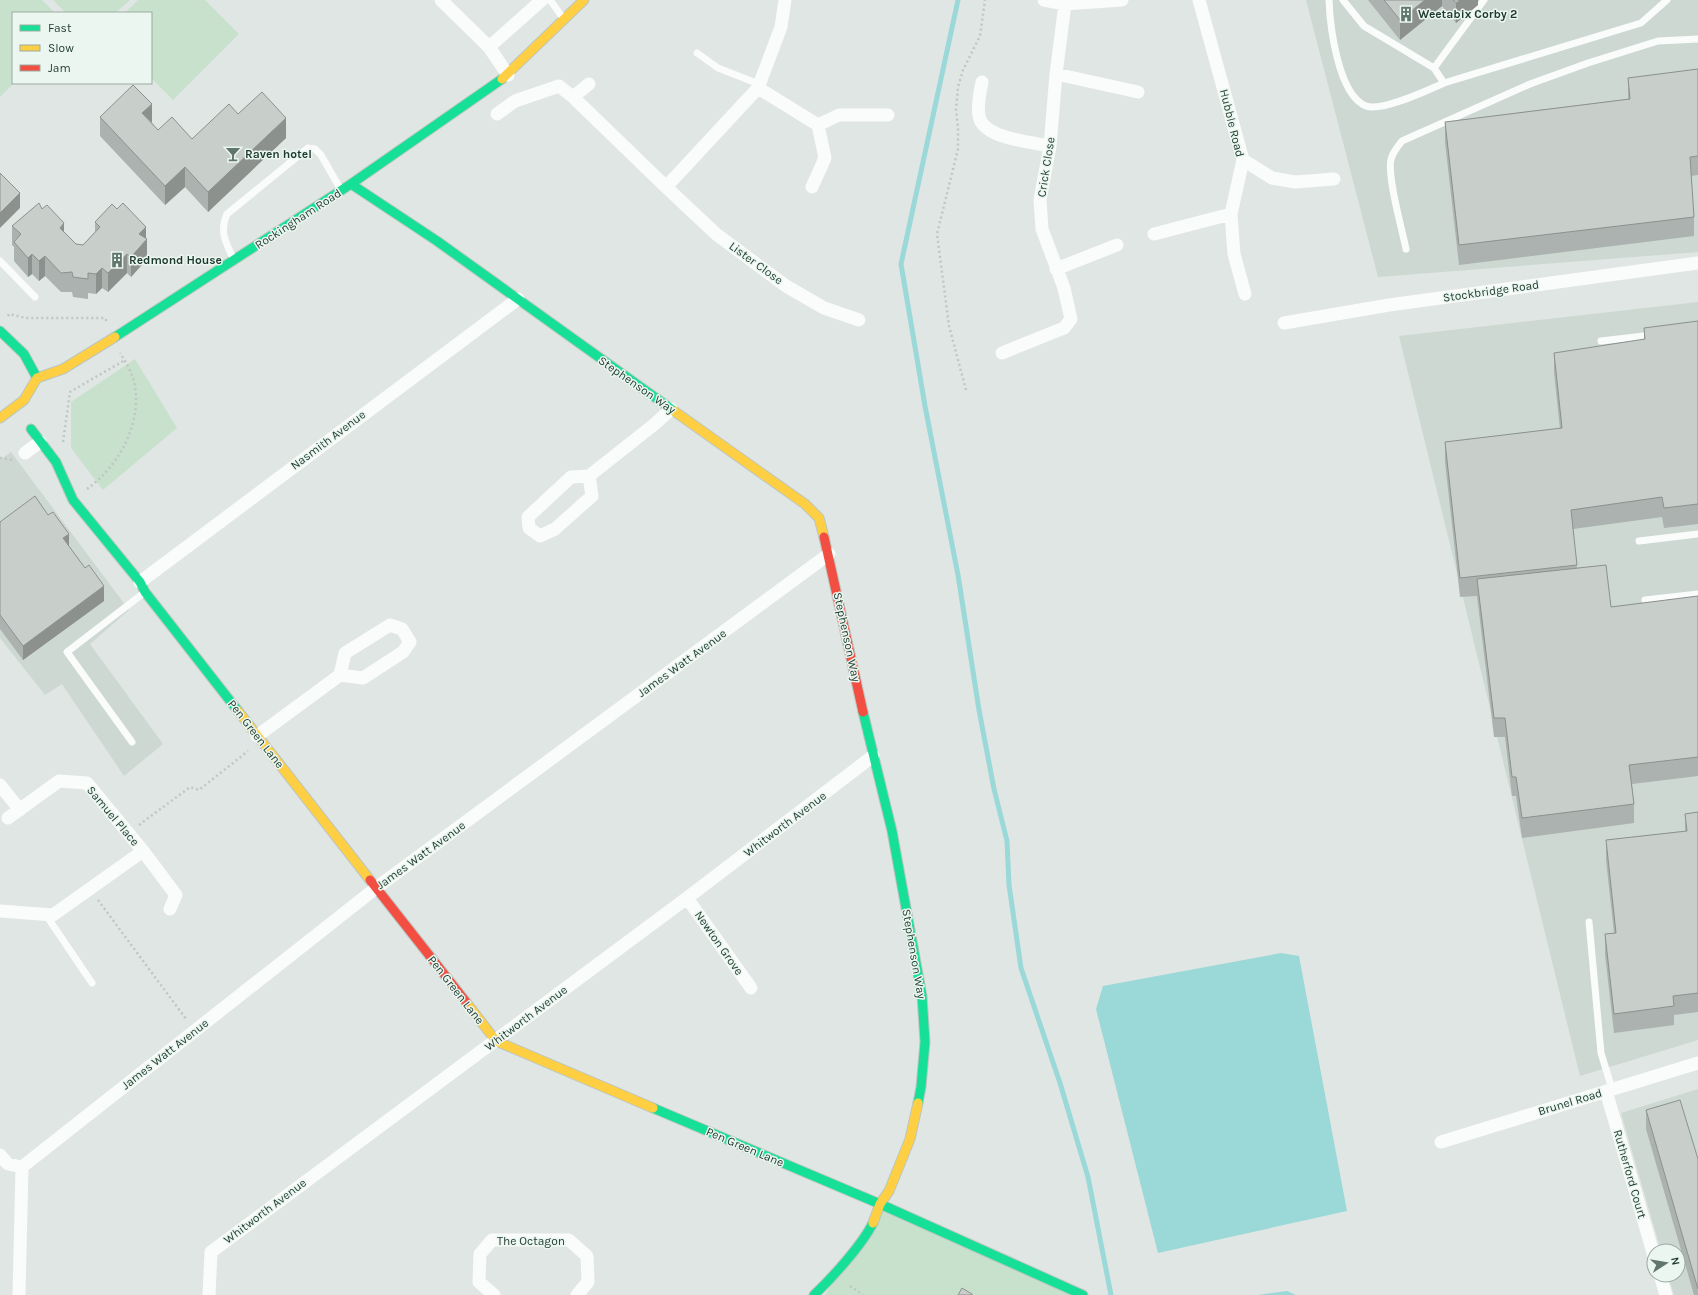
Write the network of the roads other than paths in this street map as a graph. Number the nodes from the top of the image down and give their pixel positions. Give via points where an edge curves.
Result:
1 (441, 0) edge
2 (542, 0) edge
3 (550, 0) edge
4 (584, 0) edge
5 (785, 0) edge
6 (1044, 0) edge
7 (1122, 0) edge
8 (1199, 0) edge
9 (1329, 0) edge
10 (1343, 0) edge
11 (1484, 0) edge
12 (1667, 0) edge
13 (1065, 4) junction
14 (563, 19) junction
15 (1698, 39) edge
16 (489, 48) junction
17 (697, 53) dead end
18 (1434, 68) junction
19 (1056, 74) junction
20 (508, 75) junction
21 (982, 82) dead end
22 (1444, 83) junction
23 (590, 84) dead end
24 (758, 86) junction
25 (1138, 92) dead end
26 (573, 97) junction
27 (496, 114) dead end
28 (888, 116) dead end
29 (818, 125) junction
30 (1050, 146) junction
31 (1243, 160) junction
32 (1334, 179) dead end
33 (351, 184) junction
34 (666, 187) junction
35 (812, 187) dead end
36 (341, 191) junction
37 (1230, 214) junction
38 (1154, 234) dead end
39 (1117, 245) dead end
40 (1406, 249) dead end
41 (234, 260) junction
42 (0, 261) edge
43 (1698, 263) edge
44 (1056, 269) junction
45 (1245, 294) dead end
46 (35, 297) dead end
47 (518, 299) junction
48 (858, 320) dead end
49 (1284, 323) dead end
50 (0, 331) edge
51 (1661, 333) edge
52 (1601, 341) dead end
53 (1002, 353) dead end
54 (37, 378) junction
55 (670, 408) junction
56 (0, 418) edge
57 (31, 429) dead end
58 (40, 442) junction
59 (25, 453) dead end
60 (589, 476) junction
61 (1698, 534) edge
62 (1639, 540) dead end
63 (829, 554) junction
64 (143, 587) junction
65 (1698, 594) edge
66 (1645, 600) dead end
67 (340, 675) junction
68 (257, 736) junction
69 (132, 742) dead end
70 (873, 756) junction
71 (0, 785) edge
72 (20, 810) junction
73 (8, 818) dead end
74 (143, 851) junction
75 (376, 888) junction
76 (687, 898) junction
77 (170, 909) dead end
78 (0, 911) edge
79 (46, 914) junction
80 (1589, 922) dead end
81 (92, 983) dead end
82 (751, 988) dead end
83 (496, 1040) junction
84 (1698, 1063) edge
85 (1609, 1090) junction
86 (1441, 1142) dead end
87 (0, 1155) edge
88 (22, 1168) junction
89 (880, 1204) junction
90 (1650, 1243) edge
91 (1662, 1283) edge
92 (19, 1295) edge
93 (209, 1295) edge
94 (494, 1295) edge
95 (577, 1295) edge
96 (814, 1295) edge
97 (1083, 1295) edge
98 (1666, 1295) edge

1 - 16 street
2 - 16 street
3 - 14 lane
4 - 14 street, Rockingham Road
5 - 24 street via 781,27
6 - 13 street
7 - 13 street
8 - 31 street, Hubble Road
9 - 22 lane via 1335,51 1355,98 1366,106 1379,107
10 - 18 lane via 1364,26
11 - 18 lane
12 - 22 lane via 1641,23
13 - 19 street, Crick Close
14 - 20 street, Rockingham Road
15 - 40 lane via 1658,41 1588,62 1530,84 1402,141 1394,150 1390,161
16 - 20 street
17 - 24 lane via 718,68
18 - 22 lane
19 - 25 street
19 - 30 street, Crick Close
20 - 33 street, Rockingham Road
21 - 30 street via 978,100 979,117 986,128 999,136
23 - 26 street
24 - 29 street
24 - 34 street
26 - 27 street, Lister Close via 559,86 515,101
26 - 34 street, Lister Close
28 - 29 street via 839,115
29 - 35 street via 825,158
30 - 44 street, Crick Close via 1040,200 1042,229
31 - 32 street via 1272,178 1295,182
31 - 37 street, Hubble Road
33 - 36 street, Rockingham Road
33 - 47 street, Stephenson Way
34 - 48 street, Lister Close via 716,234 786,286 824,308
36 - 41 street, Rockingham Road
36 - 41 lane via 322,155 315,148 308,148 227,214 223,223 223,235
37 - 38 street
37 - 45 street, Hubble Road via 1234,254
39 - 44 street
41 - 54 street, Rockingham Road via 63,369
42 - 46 lane
43 - 49 street, Stockbridge Road via 1389,305
44 - 53 street, Crick Close via 1064,288 1071,319 1064,328 1049,336
47 - 55 street, Stephenson Way
47 - 64 street, Nasmith Avenue
50 - 54 street via 24,354
51 - 52 lane
54 - 56 street via 24,400
55 - 60 street via 656,423
55 - 63 street, Stephenson Way via 805,504 819,518
57 - 58 street, Pen Green Lane
58 - 59 street
58 - 64 street, Pen Green Lane via 56,462 73,500
60 - 60 street via 592,496 555,529 540,536 529,528 528,517 571,477
61 - 62 lane
63 - 70 street, Stephenson Way
63 - 75 street, James Watt Avenue
64 - 68 street, Pen Green Lane
64 - 69 lane via 67,652
65 - 66 lane
67 - 67 street via 363,678 402,652 410,642 402,629 390,625 345,653
67 - 68 street
68 - 75 street, Pen Green Lane
70 - 76 street, Whitworth Avenue
70 - 89 street, Stephenson Way via 892,831 922,996 925,1042 921,1087 910,1139 889,1191
71 - 72 street
72 - 73 street, Samuel Place
72 - 74 street, Samuel Place via 59,781 87,783
74 - 77 street, Samuel Place via 176,895
74 - 79 street, Samuel Place via 52,915
75 - 83 street, Pen Green Lane
75 - 88 street, James Watt Avenue
76 - 82 street, Newton Grove
76 - 83 street, Whitworth Avenue
78 - 79 street, Samuel Place
79 - 81 lane
80 - 85 lane via 1601,1053
83 - 89 street, Pen Green Lane
83 - 93 street, Whitworth Avenue via 211,1252
84 - 85 street, Brunel Road
85 - 86 street, Brunel Road
85 - 90 street, Rutherford Court
87 - 88 street via 8,1164
88 - 92 street
89 - 96 street, Stephenson Way via 872,1224 851,1254
89 - 97 street, Pen Green Lane
91 - 98 street
94 - 95 street, The Octagon via 479,1282 480,1254 492,1240 569,1240 587,1256 588,1282

